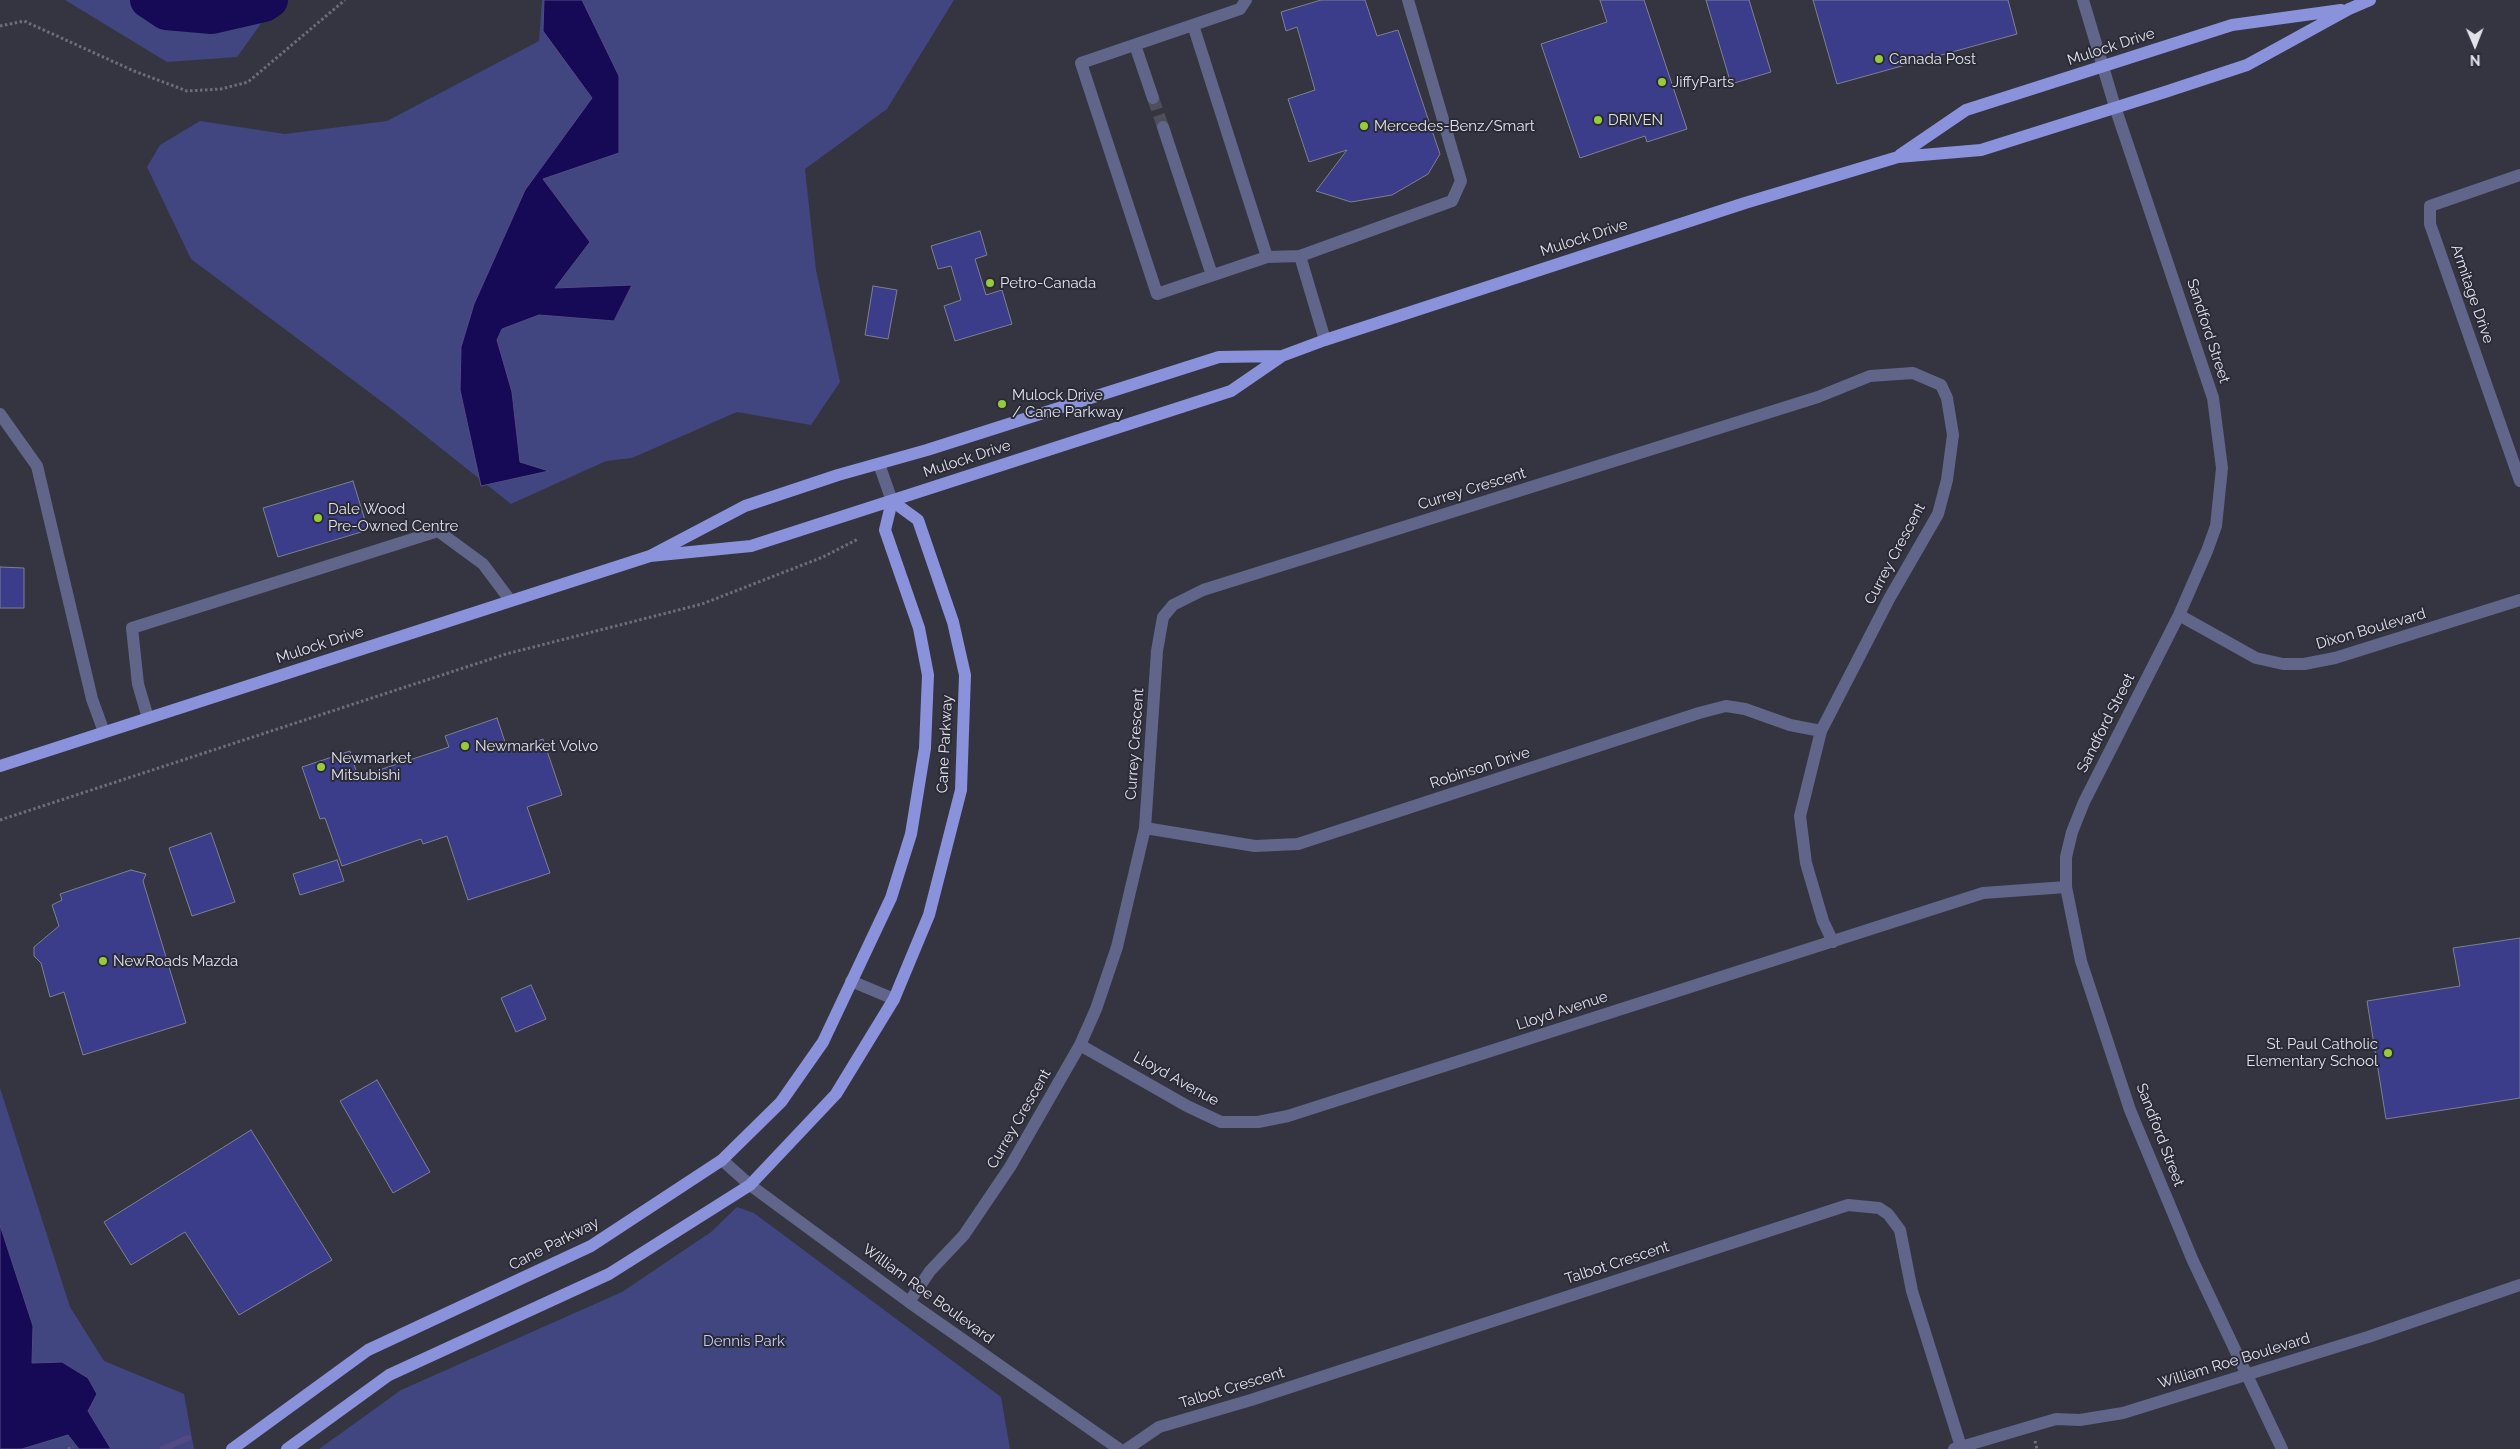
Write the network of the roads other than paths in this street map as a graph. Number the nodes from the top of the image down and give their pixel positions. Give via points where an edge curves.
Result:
1 (1246, 0) edge
2 (1408, 0) edge
3 (2083, 0) edge
4 (2370, 0) edge
5 (2349, 9) junction
6 (1193, 25) junction
7 (1135, 45) junction
8 (2103, 68) junction
9 (1153, 98) tunnel mouth
10 (2115, 107) junction
11 (1163, 127) tunnel mouth
12 (1898, 157) junction
13 (2520, 175) edge
14 (1300, 256) junction
15 (1267, 257) junction
16 (1212, 275) junction
17 (1325, 340) junction
18 (1282, 356) junction
19 (0, 414) edge
20 (879, 464) junction
21 (2520, 481) edge
22 (892, 501) junction
23 (650, 556) junction
24 (510, 600) junction
25 (2520, 600) edge
26 (2179, 615) junction
27 (148, 718) junction
28 (1821, 731) junction
29 (104, 732) junction
30 (0, 766) edge
31 (1145, 828) junction
32 (2066, 887) junction
33 (1833, 942) junction
34 (851, 980) junction
35 (894, 999) junction
36 (1080, 1045) junction
37 (722, 1160) junction
38 (750, 1186) junction
39 (2520, 1286) edge
40 (909, 1302) junction
41 (2248, 1374) junction
42 (1957, 1448) edge
43 (232, 1449) edge
44 (287, 1449) edge
45 (1119, 1449) edge
46 (1127, 1449) edge
47 (2282, 1449) edge

1 - 6 street via 1240,9
2 - 14 street via 1461,181 1452,201
3 - 8 street, Sandford Street
4 - 5 main road, Mulock Drive
5 - 8 main road, Mulock Drive via 2232,25
5 - 10 main road, Mulock Drive via 2247,65
6 - 7 street
6 - 15 street
7 - 9 street
7 - 16 street via 1082,63 1157,294
8 - 10 street, Sandford Street
8 - 12 main road, Mulock Drive via 1966,110
10 - 12 main road, Mulock Drive via 1981,150
10 - 26 street, Sandford Street via 2213,398 2219,435 2222,468 2216,526
11 - 16 street
12 - 17 main road, Mulock Drive via 1744,203
13 - 21 street, Armitage Drive via 2430,206 2430,224
14 - 15 street
14 - 17 street
15 - 16 street
17 - 18 main road, Mulock Drive
18 - 20 main road, Mulock Drive via 1219,357
18 - 22 main road, Mulock Drive via 1231,391
19 - 29 street via 37,466 92,700
20 - 22 street
20 - 23 main road, Mulock Drive via 744,506
22 - 23 main road, Mulock Drive via 751,546
22 - 34 main road, Cane Parkway via 885,530 919,628 928,675 925,748 911,834 891,898
22 - 35 main road, Cane Parkway via 918,520 953,622 965,675 961,790 929,915
23 - 24 main road, Mulock Drive
24 - 27 main road, Mulock Drive
24 - 27 street via 483,564 438,531 132,628 138,684
25 - 26 street, Dixon Boulevard via 2335,658 2304,664 2283,664 2256,658
26 - 32 street, Sandford Street via 2084,802 2066,857
27 - 29 main road, Mulock Drive
28 - 31 street, Robinson Drive via 1726,706 1699,712 1298,844 1255,846
28 - 31 street, Currey Crescent via 1888,600 1938,514 1947,480 1953,434 1947,398 1941,386 1913,373 1870,376 1818,398 1203,590 1173,605 1164,617 1157,651
28 - 33 street, Currey Crescent via 1800,816 1806,863 1823,921
29 - 30 main road, Mulock Drive
31 - 36 street, Currey Crescent via 1117,947
32 - 33 street, Lloyd Avenue via 1983,893
32 - 41 street, Sandford Street via 2081,961 2130,1110 2194,1260
33 - 36 street, Lloyd Avenue via 1288,1116 1258,1122 1221,1122
34 - 35 street
34 - 37 main road, Cane Parkway via 822,1042 781,1102
35 - 38 main road, Cane Parkway via 836,1094
36 - 40 street, Currey Crescent via 1038,1122 1000,1182 964,1235 930,1271
37 - 38 street, William Roe Boulevard
37 - 43 main road, Cane Parkway via 591,1246 368,1350
38 - 40 street, William Roe Boulevard
38 - 44 main road, Cane Parkway via 609,1274 389,1375
39 - 41 street, William Roe Boulevard
40 - 45 street, William Roe Boulevard
41 - 42 street, William Roe Boulevard via 2123,1413 2080,1420 2056,1419
41 - 47 street, Sandford Street
42 - 46 street, Talbot Crescent via 1912,1291 1900,1230 1888,1214 1878,1208 1848,1205 1160,1427

